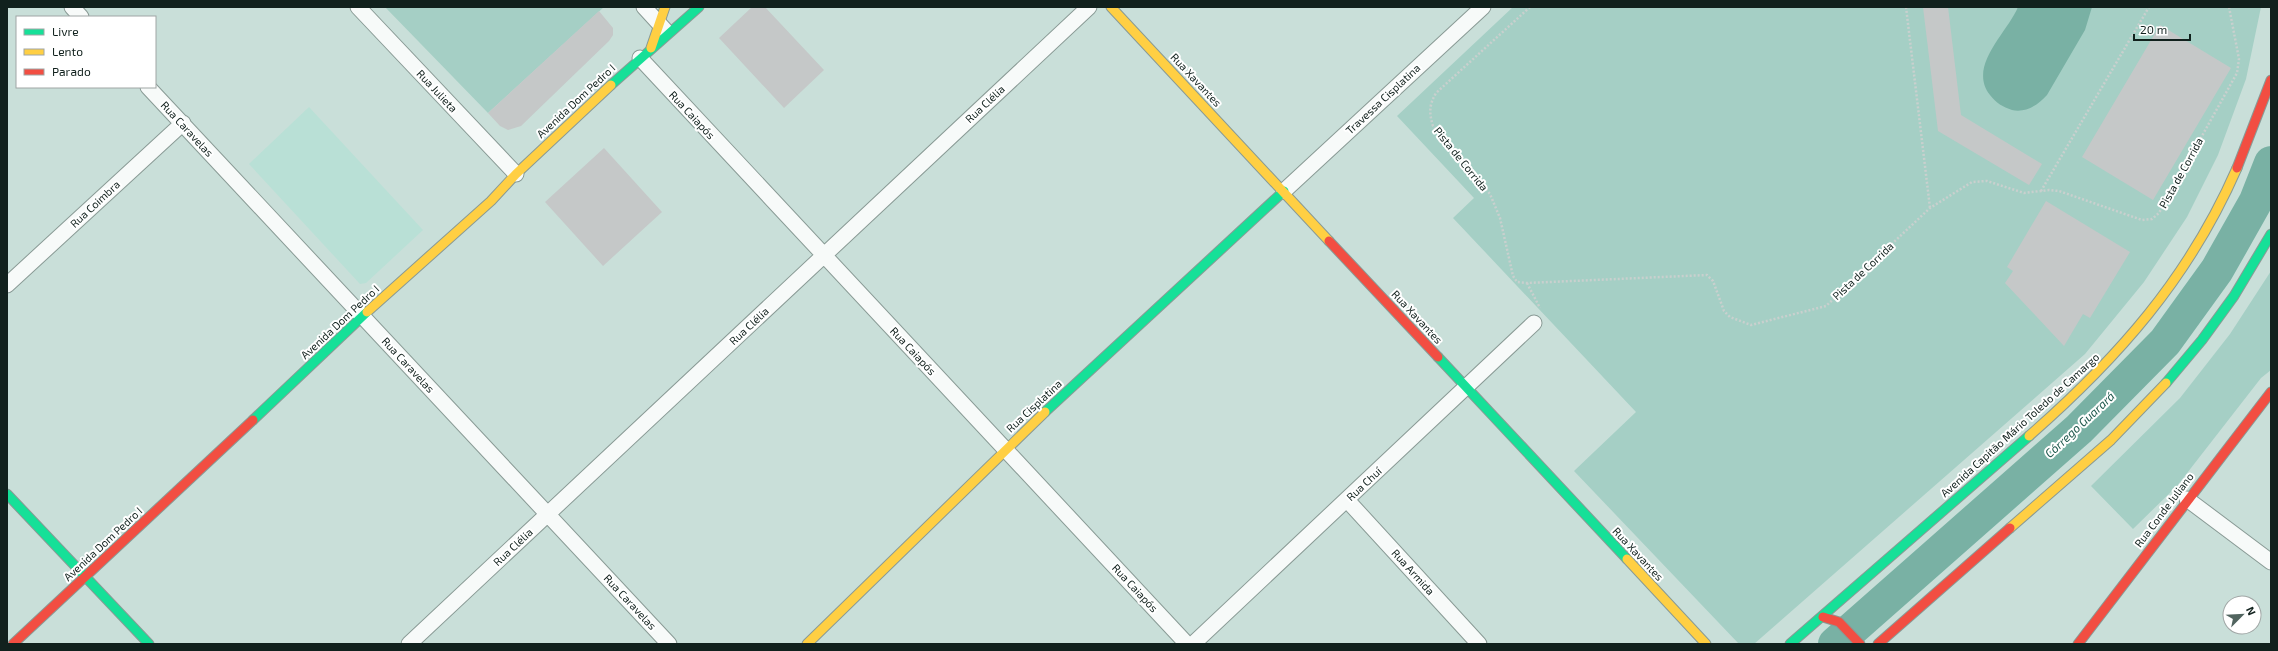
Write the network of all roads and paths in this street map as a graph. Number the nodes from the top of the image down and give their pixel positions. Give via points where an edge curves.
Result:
1 (72, 7) edge
2 (358, 7) edge
3 (644, 7) edge
4 (665, 7) edge
5 (699, 7) edge
6 (1089, 7) edge
7 (1111, 7) edge
8 (1482, 7) edge
9 (1530, 7) edge
10 (1906, 7) edge
11 (2149, 7) edge
12 (2229, 7) edge
13 (80, 16) edge
14 (664, 28) junction
15 (645, 53) junction
16 (2271, 80) edge
17 (149, 88) edge
18 (183, 123) junction
19 (516, 174) junction
20 (1284, 191) junction
21 (2041, 191) junction
22 (1930, 208) junction
23 (2271, 234) edge
24 (824, 255) junction
25 (1527, 283) junction
26 (7, 285) edge
27 (363, 317) junction
28 (1534, 323) joint
29 (1467, 388) junction
30 (2271, 392) edge
31 (1005, 450) junction
32 (7, 494) edge
33 (2188, 499) junction
34 (1347, 500) junction
35 (548, 514) junction
36 (2271, 562) edge
37 (86, 576) junction
38 (1823, 617) junction
39 (13, 644) edge
40 (150, 644) edge
41 (409, 644) edge
42 (669, 644) edge
43 (807, 644) edge
44 (1187, 644) edge
45 (1193, 644) edge
46 (1479, 644) edge
47 (1706, 644) edge
48 (1790, 644) edge
49 (1860, 644) edge
50 (1878, 644) edge
51 (2078, 644) edge

1 - 13 street
2 - 19 street, Rua Julieta
3 - 14 street
4 - 14 main road, Avenida Dom Pedro I
5 - 14 main road
6 - 24 street, Rua Clélia
7 - 20 main road, Rua Xavantes
8 - 20 street, Travessa Cisplatina
9 - 25 path, Pista de Corrida via 1436,93 1430,104 1433,126 1490,194 1500,218 1513,276 1517,282
10 - 22 path
11 - 21 path
12 - 21 path, Pista de Corrida via 2239,59 2237,73 2159,213 2152,219 2142,220 2059,191
14 - 15 main road, Avenida Dom Pedro I
14 - 15 main road
15 - 19 main road, Avenida Dom Pedro I
15 - 24 street, Rua Caiapós
16 - 38 main road, Avenida Capitão Mário Toledo de Camargo via 2237,172 2211,223 2178,276 2144,321 2067,401
17 - 18 street, Rua Caravelas
18 - 26 street, Rua Coimbra
18 - 27 street, Rua Caravelas
19 - 27 main road, Avenida Dom Pedro I via 491,201
20 - 29 main road, Rua Xavantes
20 - 31 main road, Rua Cisplatina
21 - 22 path, Pista de Corrida via 2016,192 1978,180
22 - 25 path, Pista de Corrida via 1826,306 1751,325 1730,318 1724,311 1713,281 1707,275
23 - 50 main road via 2225,309 2202,340 2111,440
24 - 31 street, Rua Caiapós
24 - 35 street, Rua Clélia
25 - 28 path via 1543,314
27 - 35 street, Rua Caravelas
27 - 37 main road, Avenida Dom Pedro I
28 - 29 street, Rua Chuí
29 - 34 street, Rua Chuí
29 - 47 main road, Rua Xavantes
30 - 33 main road, Rua Conde Juliano
31 - 43 main road, Rua Cisplatina
31 - 44 street, Rua Caiapós
32 - 37 main road
33 - 36 street
33 - 51 main road, Rua Conde Juliano
34 - 45 street, Rua Chuí
34 - 46 street, Rua Armida
35 - 41 street, Rua Clélia
35 - 42 street, Rua Caravelas
37 - 39 main road, Avenida Dom Pedro I
37 - 40 main road
38 - 48 main road, Avenida Capitão Mário Toledo de Camargo
38 - 49 main road via 1830,617 1841,624

